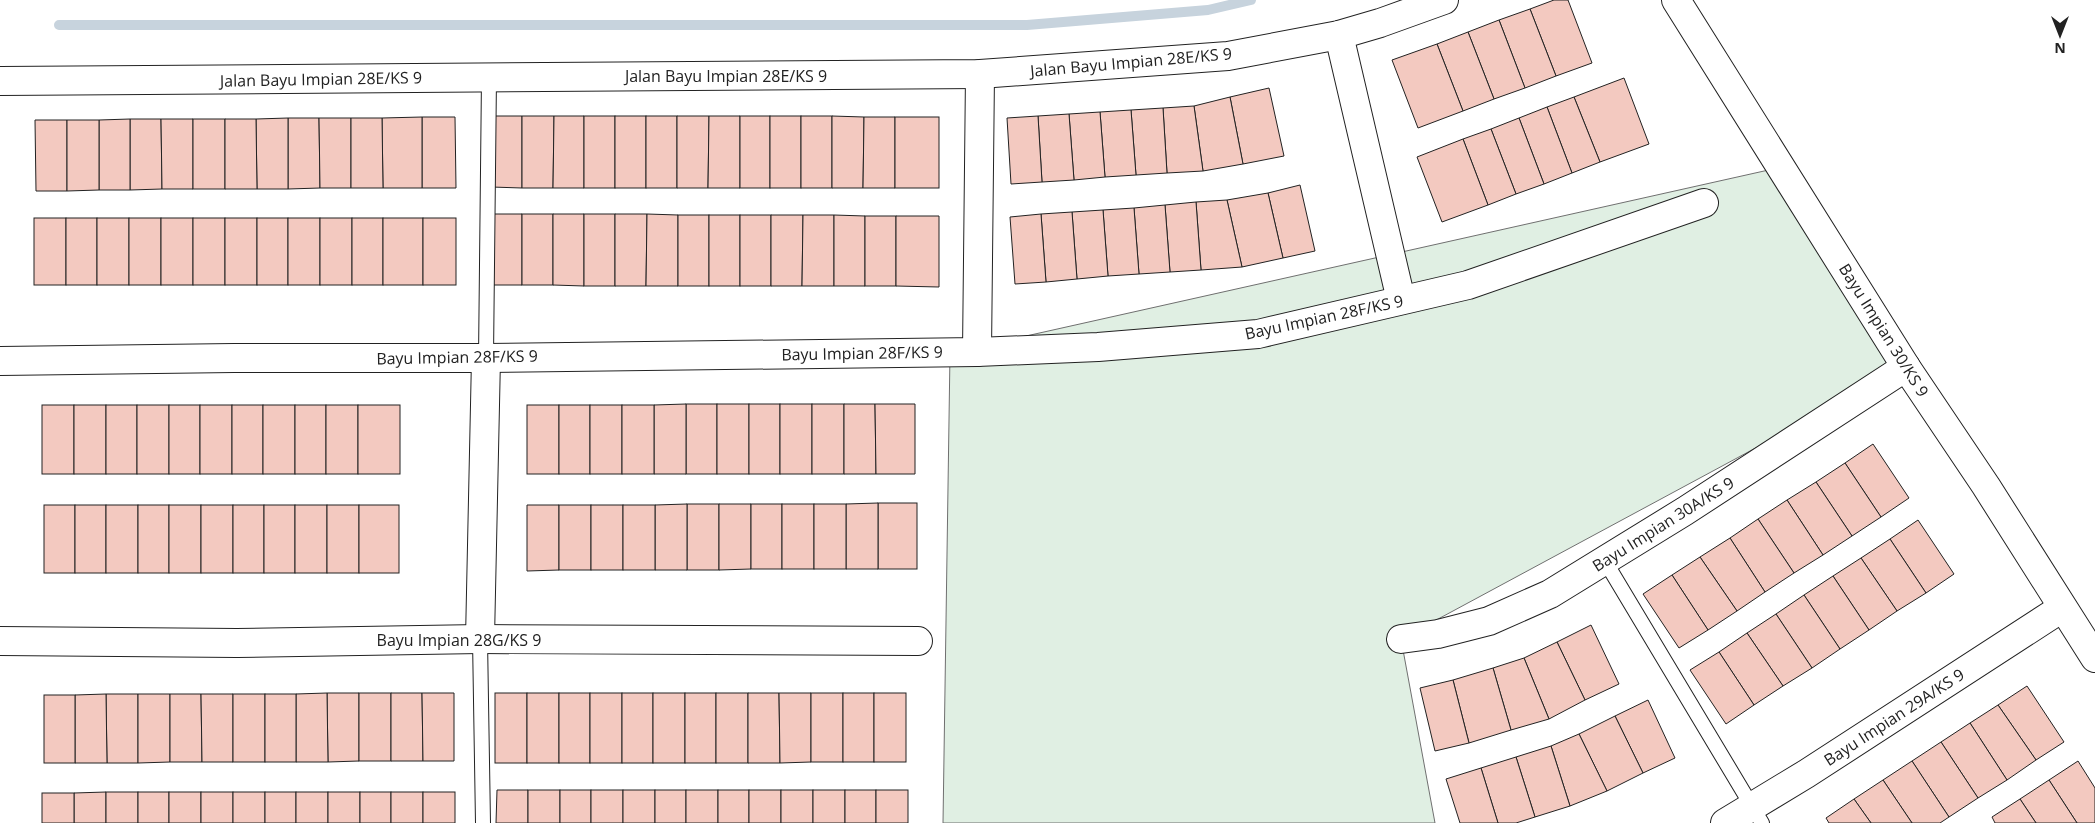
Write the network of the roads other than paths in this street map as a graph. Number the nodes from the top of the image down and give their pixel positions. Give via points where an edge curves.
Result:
1 (1444, 0) edge
2 (1676, 0) edge
3 (1339, 35) junction
4 (980, 74) junction
5 (489, 78) junction
6 (0, 81) edge
7 (1704, 203) dead end
8 (1401, 300) junction
9 (977, 352) junction
10 (486, 358) junction
11 (0, 361) edge
12 (1906, 367) junction
13 (1605, 561) junction
14 (2062, 608) junction
15 (480, 639) junction
16 (1401, 639) dead end
17 (0, 641) edge
18 (918, 641) dead end
19 (2095, 658) edge
20 (1758, 815) edge
21 (482, 823) edge
22 (1725, 823) edge

1 - 3 street, Jalan Bayu Impian 28E/KS 9
2 - 12 street, Bayu Impian 30/KS 9
3 - 4 street, Jalan Bayu Impian 28E/KS 9 via 1228,56
3 - 8 street
4 - 5 street, Jalan Bayu Impian 28E/KS 9
4 - 9 street
5 - 6 street, Jalan Bayu Impian 28E/KS 9
5 - 10 lane
7 - 8 street, Bayu Impian 28F/KS 9 via 1468,285
8 - 9 street, Bayu Impian 28F/KS 9 via 1258,334 1098,347
9 - 10 street, Bayu Impian 28F/KS 9
10 - 11 street, Bayu Impian 28F/KS 9
10 - 15 street
12 - 13 street, Bayu Impian 30A/KS 9
12 - 14 street, Bayu Impian 30/KS 9
13 - 16 street, Bayu Impian 30A/KS 9 via 1550,594 1489,621 1438,634
13 - 20 lane
14 - 19 street, Bayu Impian 30/KS 9
14 - 20 street, Bayu Impian 29A/KS 9
15 - 17 street, Bayu Impian 28G/KS 9 via 237,643
15 - 18 street, Bayu Impian 28G/KS 9
15 - 21 lane
20 - 22 street, Bayu Impian 29A/KS 9

